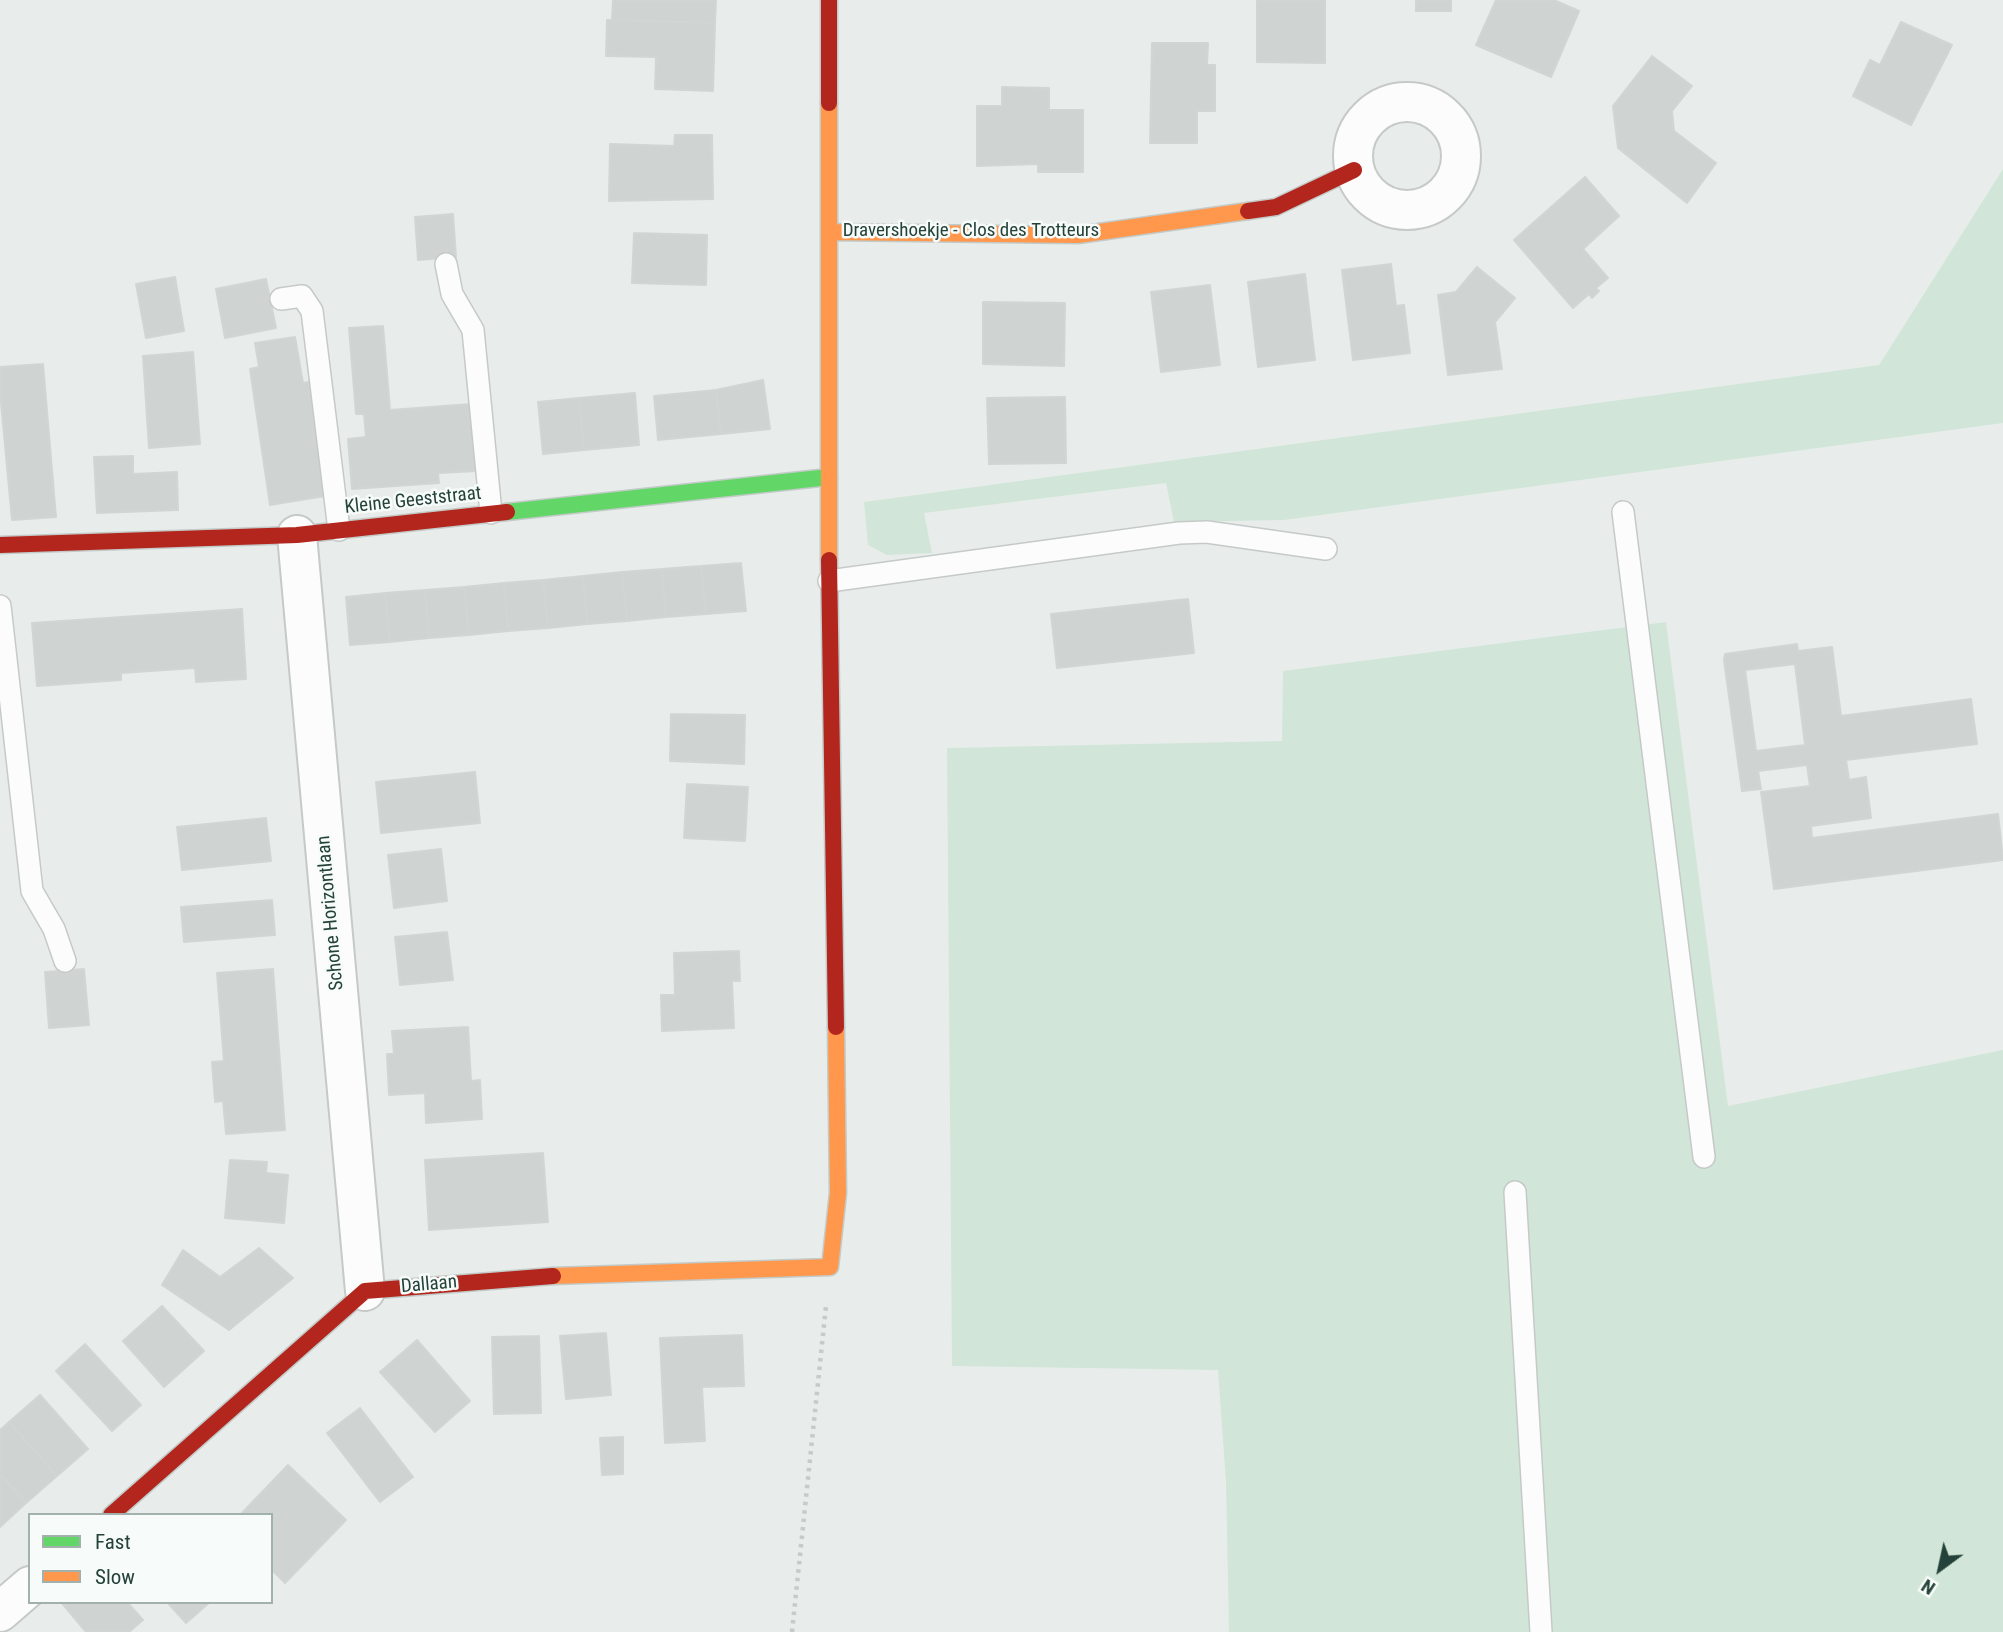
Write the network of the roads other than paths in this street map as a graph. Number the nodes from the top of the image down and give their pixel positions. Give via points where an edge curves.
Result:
1 (829, 0) edge
2 (1354, 170) dead end
3 (829, 232) junction
4 (446, 264) dead end
5 (281, 299) dead end
6 (829, 477) junction
7 (1623, 512) dead end
8 (491, 513) junction
9 (339, 530) junction
10 (297, 534) junction
11 (0, 545) edge
12 (1326, 549) dead end
13 (829, 581) junction
14 (0, 606) edge
15 (65, 961) dead end
16 (1704, 1157) dead end
17 (1515, 1192) dead end
18 (365, 1292) junction
19 (113, 1513) edge
20 (28, 1588) edge
21 (0, 1612) edge
22 (1541, 1632) edge

1 - 3 street
2 - 3 street, Dravershoekje - Clos des Trotteurs via 1276,207 1078,234
3 - 6 street
4 - 8 lane via 452,294 473,330
5 - 9 lane via 302,296 312,311
6 - 8 street, Kleine Geeststraat
6 - 13 street
7 - 16 lane
8 - 9 street, Kleine Geeststraat
9 - 10 street, Kleine Geeststraat
10 - 11 street, Kleine Geeststraat
10 - 18 street, Schone Horizontlaan
12 - 13 lane via 1207,532 1179,533
13 - 18 street, Dallaan via 838,1194 830,1267 519,1277
14 - 15 lane via 32,891 54,929
17 - 22 lane
18 - 19 street
20 - 21 street

